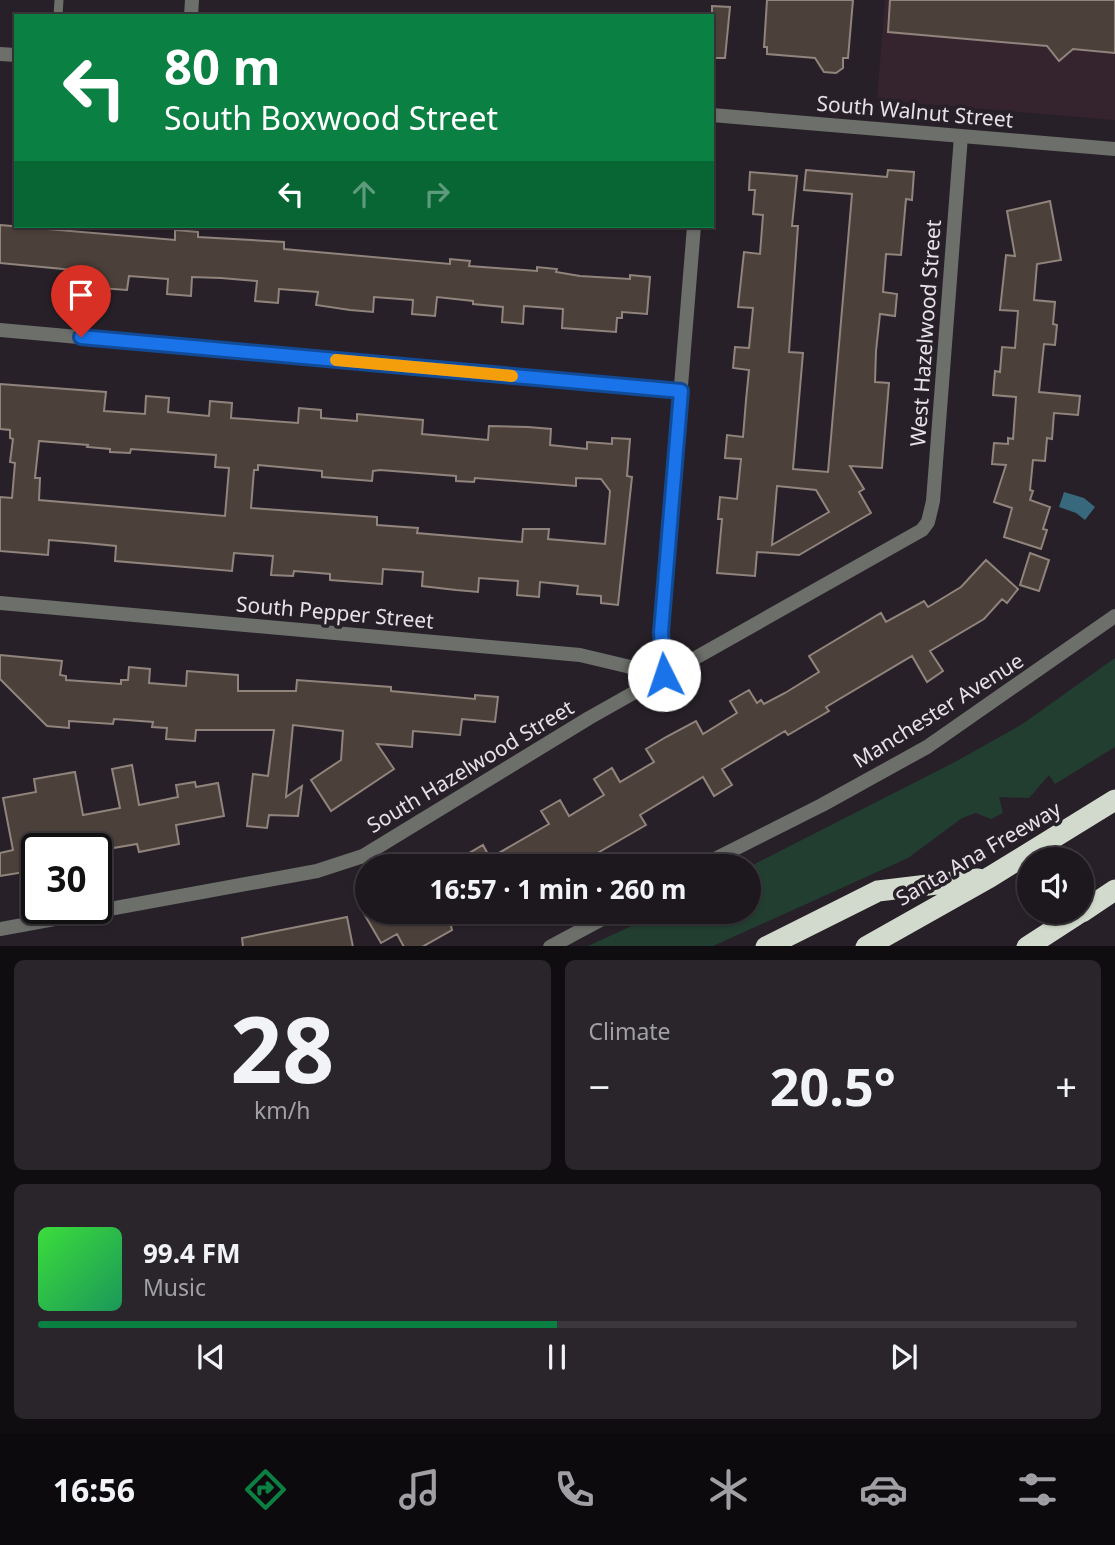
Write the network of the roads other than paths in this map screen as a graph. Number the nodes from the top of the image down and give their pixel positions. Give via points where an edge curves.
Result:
1 (714, 115) edge
2 (961, 136) junction
3 (1115, 149) edge
4 (694, 228) edge
5 (0, 330) edge
6 (681, 391) junction
7 (922, 530) joint
8 (0, 603) edge
9 (1115, 616) edge
10 (664, 675) junction
11 (1115, 800) edge
12 (725, 854) edge
13 (990, 877) junction
14 (1115, 890) edge
15 (1094, 904) edge
16 (593, 924) edge
17 (1062, 924) edge
18 (0, 929) edge
19 (552, 946) edge
20 (768, 946) edge
21 (868, 946) edge
22 (1029, 946) edge

1 - 2 street, South Walnut Street
2 - 3 street, South Walnut Street
2 - 7 street, West Hazelwood Street via 933,501
4 - 6 street
5 - 6 street
6 - 10 street via 661,632
7 - 10 street, South Hazelwood Street
8 - 10 street, South Pepper Street via 580,655
9 - 12 street, Manchester Avenue via 927,747
10 - 18 street, South Hazelwood Street via 363,856 340,865
11 - 13 highway, Santa Ana Freeway
13 - 20 highway via 878,891
13 - 21 highway, Santa Ana Freeway
14 - 15 highway
16 - 19 street
17 - 22 highway

